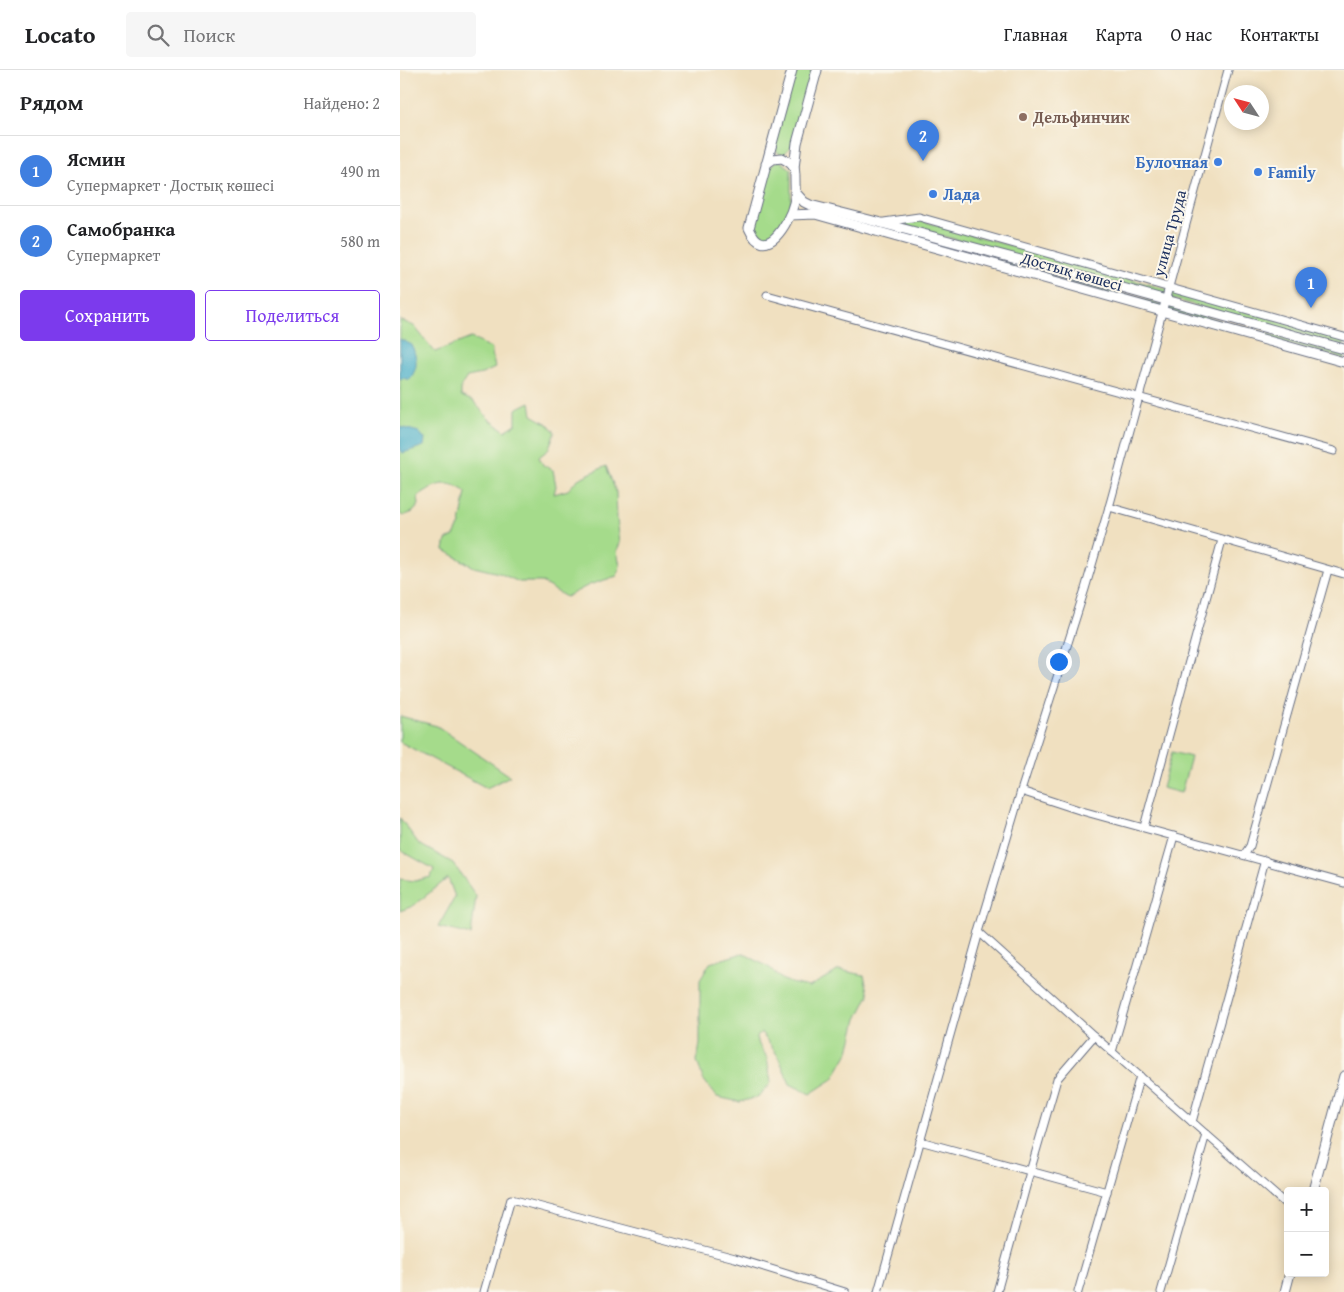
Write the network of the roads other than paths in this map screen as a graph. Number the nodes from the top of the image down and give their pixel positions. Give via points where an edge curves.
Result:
1 (792, 70) edge
2 (817, 70) edge
3 (1228, 70) edge
4 (766, 164) junction
5 (794, 168) junction
6 (795, 192) junction
7 (790, 215) junction
8 (881, 222) junction
9 (1168, 288) junction
10 (767, 295) dead end
11 (1165, 300) junction
12 (1162, 312) junction
13 (1344, 337) edge
14 (1344, 350) edge
15 (1344, 362) edge
16 (1140, 397) junction
17 (1334, 451) dead end
18 (1109, 507) junction
19 (1222, 540) junction
20 (1328, 570) junction
21 (1344, 574) edge
22 (1021, 791) junction
23 (1144, 827) junction
24 (1174, 836) junction
25 (1244, 855) junction
26 (1265, 860) junction
27 (1344, 883) edge
28 (979, 932) junction
29 (1094, 1036) junction
30 (1112, 1052) junction
31 (1140, 1076) junction
32 (1344, 1076) edge
33 (1192, 1122) junction
34 (1206, 1134) junction
35 (920, 1141) junction
36 (1030, 1172) junction
37 (1314, 1187) edge
38 (1107, 1192) junction
39 (1284, 1202) edge
40 (1289, 1277) edge
41 (484, 1292) edge
42 (846, 1292) edge
43 (878, 1292) edge
44 (997, 1292) edge
45 (1078, 1292) edge
46 (1162, 1292) edge
47 (1285, 1292) edge

1 - 4 street
2 - 5 street via 797,144
3 - 9 street, улица Труда
4 - 5 street via 782,158
4 - 7 street via 749,228 752,235 764,242 774,240
5 - 6 street
6 - 7 street
6 - 8 street, Достық көшесі via 810,205
7 - 12 street, Достық көшесі via 815,214
8 - 9 street via 919,218
8 - 11 street, Достық көшесі
9 - 11 street, улица Труда
9 - 13 street
10 - 16 street
11 - 12 street, улица Труда
11 - 14 street, Достық көшесі
12 - 15 street, Достық көшесі
12 - 16 street, улица Труда
16 - 17 street
16 - 18 street, улица Труда
18 - 19 street
18 - 22 street, улица Труда
19 - 20 street
19 - 23 street
20 - 21 street
20 - 25 street via 1250,846
22 - 23 street
22 - 28 street, улица Труда
23 - 24 street
24 - 25 street
24 - 30 street
25 - 26 street
26 - 27 street
26 - 33 street
28 - 29 street
28 - 35 street, улица Труда
29 - 30 street
29 - 36 street via 1057,1078
30 - 31 street
31 - 33 street
31 - 38 street
32 - 37 street
33 - 34 street
34 - 39 street
34 - 46 street
35 - 36 street
35 - 43 street, улица Труда
36 - 38 street
36 - 44 street
38 - 45 street
40 - 47 street
41 - 42 street via 511,1199 735,1258

